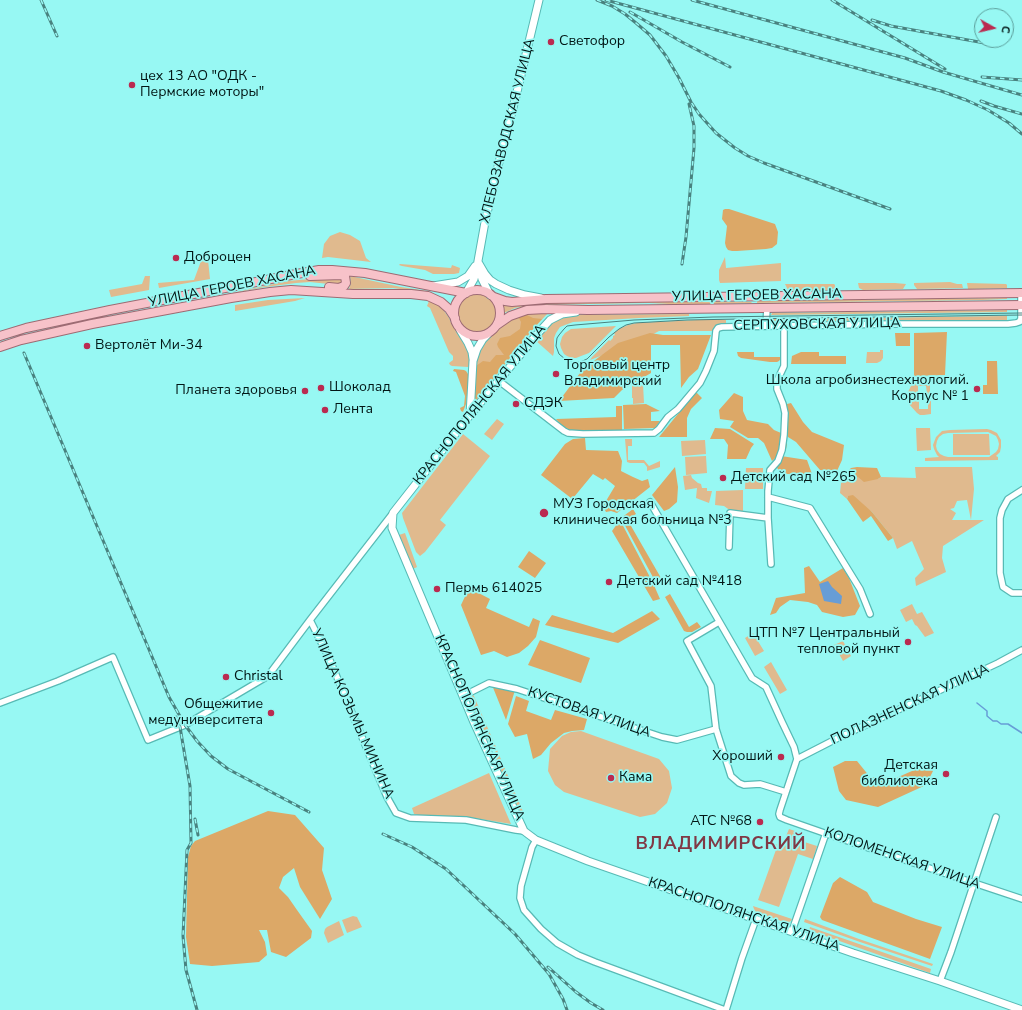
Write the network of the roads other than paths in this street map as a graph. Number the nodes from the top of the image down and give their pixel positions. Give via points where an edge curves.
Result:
1 (539, 0) edge
2 (478, 262) junction
3 (291, 275) junction
4 (430, 286) junction
5 (291, 290) junction
6 (466, 293) junction
7 (1022, 294) edge
8 (492, 296) junction
9 (546, 299) junction
10 (1022, 305) edge
11 (766, 308) junction
12 (588, 310) junction
13 (454, 318) junction
14 (1022, 322) edge
15 (497, 325) junction
16 (766, 326) junction
17 (784, 326) junction
18 (460, 330) junction
19 (488, 334) junction
20 (0, 336) edge
21 (0, 347) edge
22 (473, 361) junction
23 (498, 381) junction
24 (470, 415) junction
25 (1022, 490) edge
26 (768, 497) junction
27 (650, 502) dead end
28 (393, 513) junction
29 (768, 518) junction
30 (383, 526) junction
31 (392, 528) junction
32 (729, 547) dead end
33 (771, 564) dead end
34 (1022, 593) edge
35 (870, 614) dead end
36 (310, 620) junction
37 (719, 622) junction
38 (1022, 650) edge
39 (463, 696) junction
40 (0, 703) edge
41 (716, 729) junction
42 (797, 759) junction
43 (785, 794) junction
44 (996, 817) dead end
45 (524, 831) junction
46 (826, 833) junction
47 (536, 840) junction
48 (974, 883) junction
49 (1022, 899) edge
50 (756, 919) junction
51 (792, 931) junction
52 (940, 981) junction
53 (725, 1010) edge
54 (1022, 1010) edge

1 - 2 main road, ХЛЕБОЗАВОДСКАЯ УЛИЦА via 495,178
2 - 4 main road via 468,276 458,282
2 - 6 main road, ХЛЕБОЗАВОДСКАЯ УЛИЦА via 474,279
2 - 8 main road via 482,279
2 - 9 main road via 490,280 496,284 509,290
3 - 4 main road, УЛИЦА ГЕРОЕВ ХАСАНА via 319,270 348,270
3 - 5 main road via 342,275 345,276 346,283 339,288 306,286
3 - 20 main road, УЛИЦА ГЕРОЕВ ХАСАНА via 96,313
4 - 6 main road, УЛИЦА ГЕРОЕВ ХАСАНА
5 - 13 main road, УЛИЦА ГЕРОЕВ ХАСАНА via 428,296 441,302
5 - 21 main road, УЛИЦА ГЕРОЕВ ХАСАНА via 231,298 92,324
6 - 8 main road via 478,290
6 - 13 main road via 457,302
7 - 9 main road, УЛИЦА ГЕРОЕВ ХАСАНА
7 - 10 street
8 - 9 main road, УЛИЦА ГЕРОЕВ ХАСАНА via 512,302
8 - 15 main road via 500,309
10 - 11 main road, УЛИЦА ГЕРОЕВ ХАСАНА
10 - 14 street
11 - 12 main road, УЛИЦА ГЕРОЕВ ХАСАНА
11 - 16 street
12 - 15 main road, УЛИЦА ГЕРОЕВ ХАСАНА via 527,310 510,316
12 - 23 main road, КРАСНОПОЛЯНСКАЯ УЛИЦА via 562,314 550,320
13 - 18 main road
14 - 17 street, СЕРПУХОВСКАЯ УЛИЦА
15 - 19 main road
16 - 17 street, СЕРПУХОВСКАЯ УЛИЦА
16 - 23 street, СЕРПУХОВСКАЯ УЛИЦА via 718,328 714,352 700,383 654,433 568,433
17 - 26 street via 784,366 777,381 785,413 784,435 778,461 770,470
18 - 19 main road via 476,336
18 - 22 main road via 472,352
19 - 22 main road via 477,349
22 - 24 main road
23 - 24 main road, КРАСНОПОЛЯНСКАЯ УЛИЦА
24 - 28 main road, КРАСНОПОЛЯНСКАЯ УЛИЦА
25 - 34 street via 1008,499 1002,510 1000,572 1003,587 1012,593
26 - 29 street
26 - 35 street via 810,508 860,589
27 - 37 street
28 - 30 street, УЛИЦА КОЗЬМЫ МИНИНА
28 - 31 main road, КРАСНОПОЛЯНСКАЯ УЛИЦА
29 - 32 street via 730,512
29 - 33 street
30 - 31 street
30 - 36 street, УЛИЦА КОЗЬМЫ МИНИНА
31 - 39 main road, КРАСНОПОЛЯНСКАЯ УЛИЦА
36 - 40 street via 268,676 185,725 148,740 113,657
36 - 45 street, УЛИЦА КОЗЬМЫ МИНИНА via 396,813 410,818 466,820
37 - 41 street via 687,641 711,686
37 - 42 street via 752,678 766,686
38 - 42 street, ПОЛАЗНЕНСКАЯ УЛИЦА
39 - 41 street, КУСТОВАЯ УЛИЦА via 489,682 662,737 677,740
39 - 45 main road, КРАСНОПОЛЯНСКАЯ УЛИЦА
41 - 43 street via 731,776 744,785 760,784
42 - 43 street
43 - 46 street, КОЛОМЕНСКАЯ УЛИЦА via 779,814 782,818
44 - 48 street
45 - 47 main road, КРАСНОПОЛЯНСКАЯ УЛИЦА
46 - 48 street, КОЛОМЕНСКАЯ УЛИЦА
46 - 51 street
47 - 50 main road, КРАСНОПОЛЯНСКАЯ УЛИЦА via 588,861
47 - 53 street via 521,886 520,898 524,910 541,929 578,956
48 - 49 street, КОЛОМЕНСКАЯ УЛИЦА
48 - 52 street
50 - 51 main road, КРАСНОПОЛЯНСКАЯ УЛИЦА
50 - 53 street
51 - 52 main road, КРАСНОПОЛЯНСКАЯ УЛИЦА
52 - 54 main road, КРАСНОПОЛЯНСКАЯ УЛИЦА

